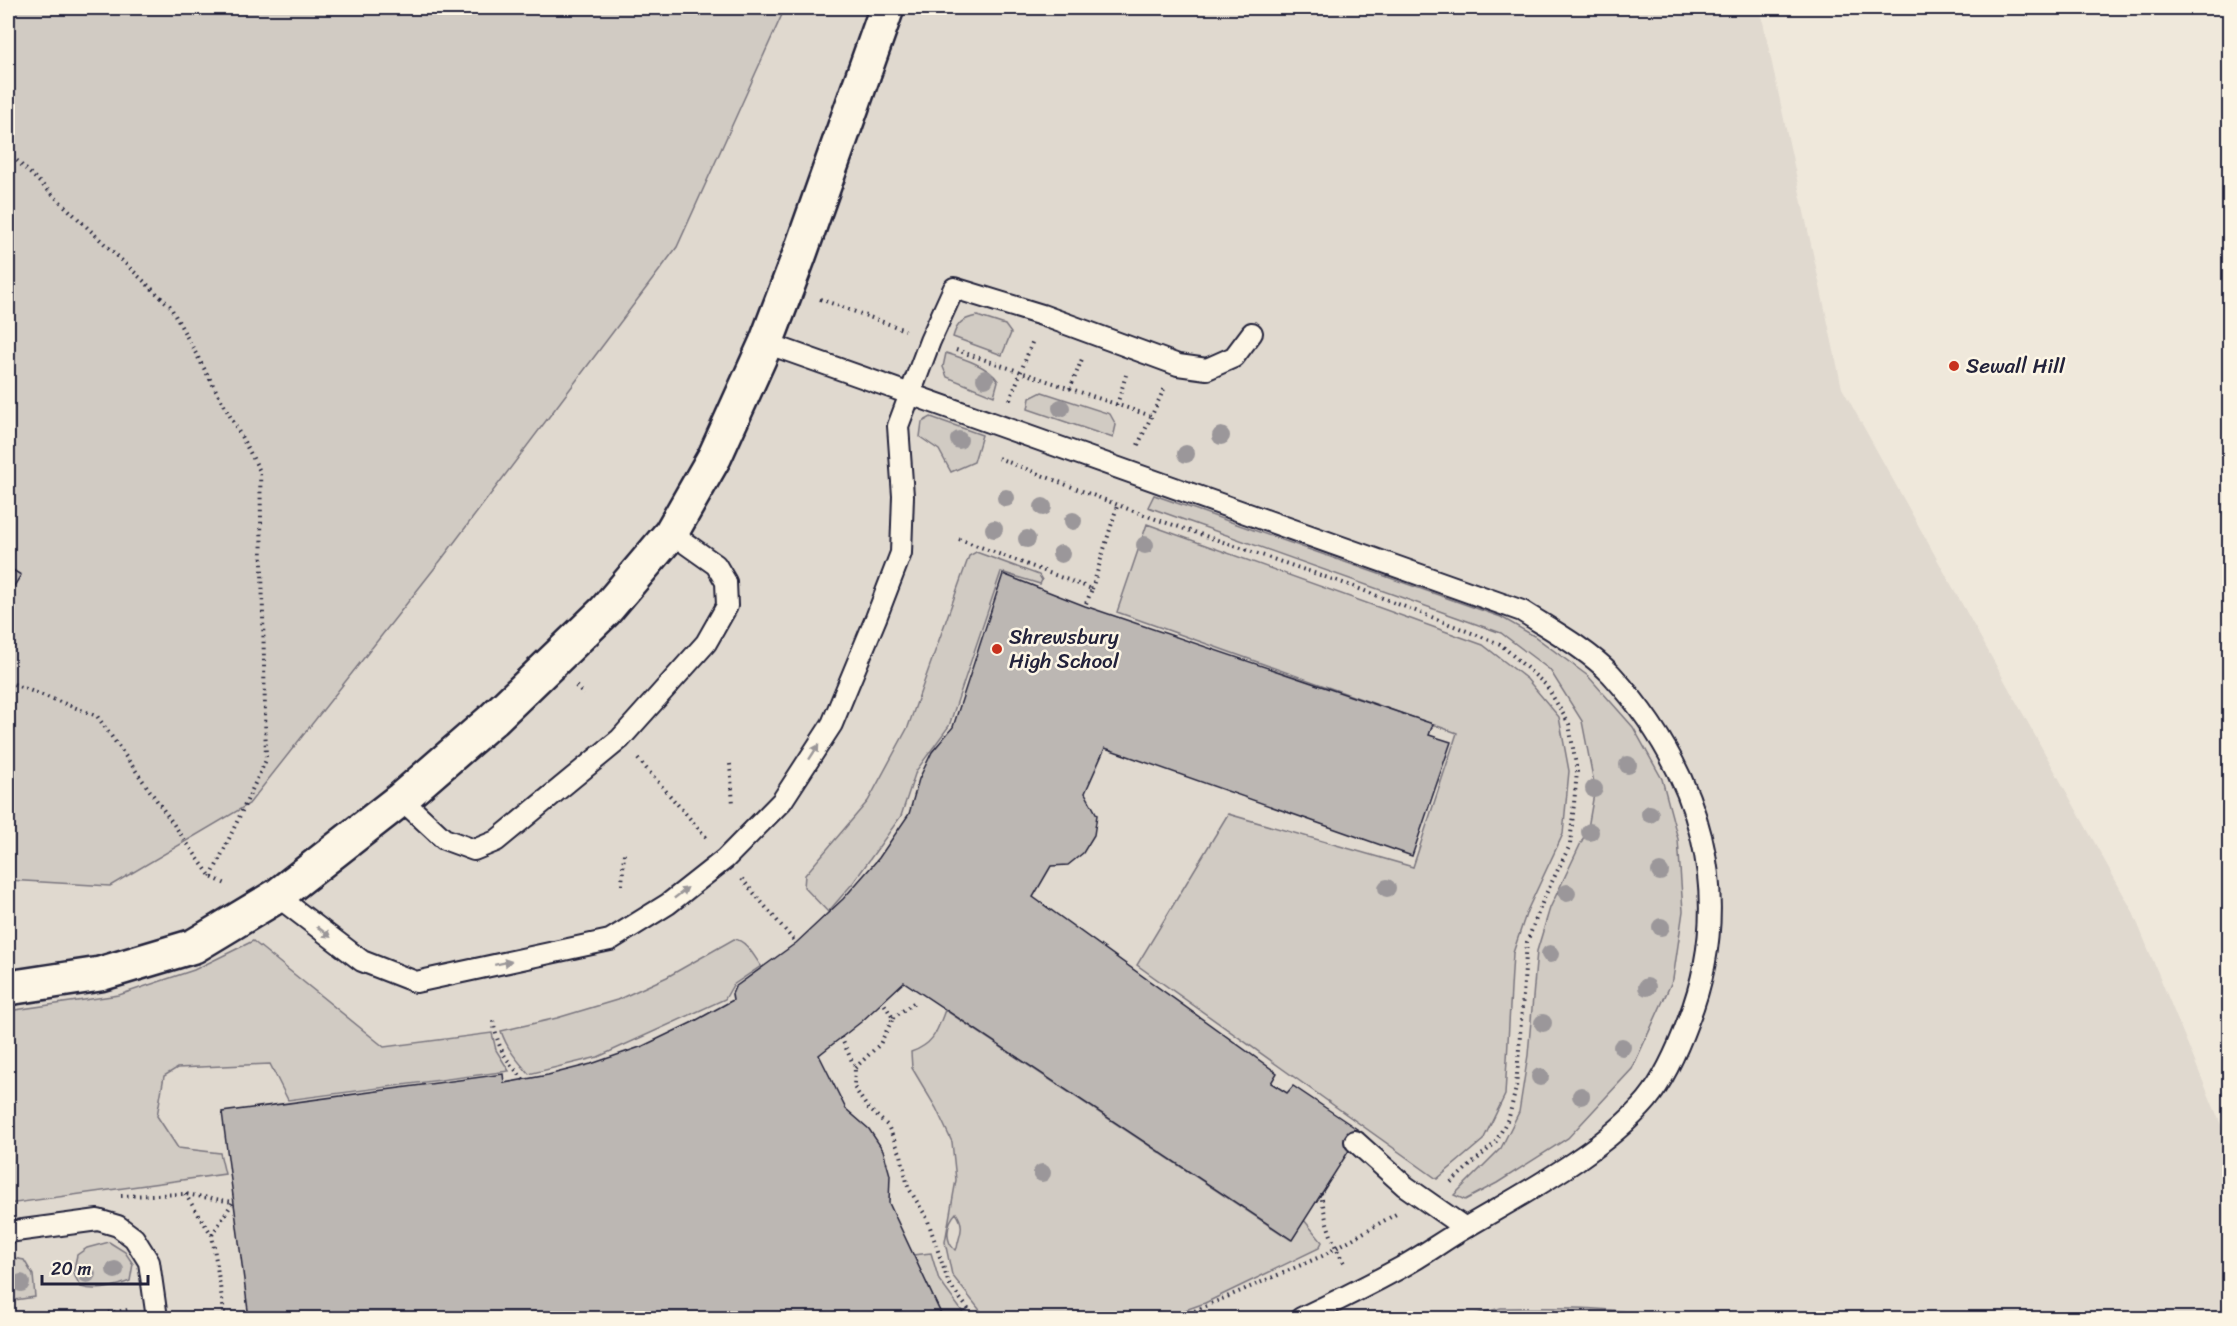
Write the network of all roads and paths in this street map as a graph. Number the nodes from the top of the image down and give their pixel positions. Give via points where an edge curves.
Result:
1 (887, 8) edge
2 (8, 139) edge
3 (787, 287) junction
4 (906, 331) dead end
5 (1252, 333) dead end
6 (766, 343) junction
7 (951, 348) dead end
8 (1175, 364) junction
9 (1020, 372) junction
10 (909, 394) junction
11 (1008, 404) dead end
12 (1151, 416) junction
13 (1136, 448) dead end
14 (989, 454) dead end
15 (1120, 495) dead end
16 (1117, 505) junction
17 (671, 533) junction
18 (959, 539) dead end
19 (1092, 589) junction
20 (1085, 606) dead end
21 (8, 682) edge
22 (730, 764) dead end
23 (401, 799) junction
24 (733, 804) dead end
25 (624, 852) dead end
26 (210, 877) junction
27 (622, 885) dead end
28 (230, 886) dead end
29 (277, 896) junction
30 (8, 988) edge
31 (883, 1002) dead end
32 (916, 1002) dead end
33 (893, 1018) junction
34 (493, 1021) dead end
35 (841, 1037) dead end
36 (855, 1068) junction
37 (524, 1080) dead end
38 (1355, 1141) dead end
39 (1443, 1188) dead end
40 (1321, 1193) dead end
41 (185, 1194) dead end
42 (233, 1202) dead end
43 (1401, 1211) dead end
44 (1465, 1228) junction
45 (8, 1232) edge
46 (212, 1235) junction
47 (1335, 1249) junction
48 (1360, 1289) junction
49 (157, 1318) edge
50 (225, 1318) edge
51 (975, 1318) edge
52 (1178, 1318) edge
53 (1301, 1318) edge

1 - 3 street
2 - 26 path via 12,156 170,306 260,471 266,760
3 - 4 path
3 - 6 street
5 - 8 lane via 1234,357 1207,369
6 - 10 lane
6 - 17 street via 715,456
7 - 9 path
8 - 10 lane via 1042,315 954,288
8 - 12 path
9 - 11 path
9 - 12 path
29 -> 10 lane via 362,961 416,982 610,940 668,904 725,859 782,801 832,724 876,618 901,553 903,496 898,426
10 - 44 lane via 1522,611 1609,672 1638,707 1674,763 1694,809 1706,855 1711,912 1700,990 1676,1052 1647,1100 1604,1140 1518,1198
12 - 13 path
14 - 16 path
15 - 16 path
16 - 19 path
16 - 39 path via 1352,586 1500,644 1546,685 1569,724 1577,772 1570,845 1527,942 1516,1088 1509,1118 1495,1143
17 - 23 street via 564,653
17 - 23 lane via 716,565 726,582 727,606 706,643 620,739 496,841 474,850 444,839
18 - 19 path
19 - 20 path
21 - 26 path via 97,716
22 - 24 path
23 - 29 street
25 - 27 path
26 - 28 path
29 - 30 street via 194,946 100,974
31 - 33 path
32 - 33 path
33 - 36 path via 880,1044
34 - 37 path via 498,1045
35 - 36 path
36 - 51 path via 854,1087 867,1107 888,1125 901,1155 908,1187 927,1218 949,1284
38 - 44 lane via 1405,1186
40 - 47 path
41 - 46 path
42 - 46 path
43 - 47 path
44 - 48 lane
45 - 49 lane via 98,1220 118,1226 134,1238 149,1262
46 - 50 path
47 - 48 path
47 - 52 path
48 - 53 lane

